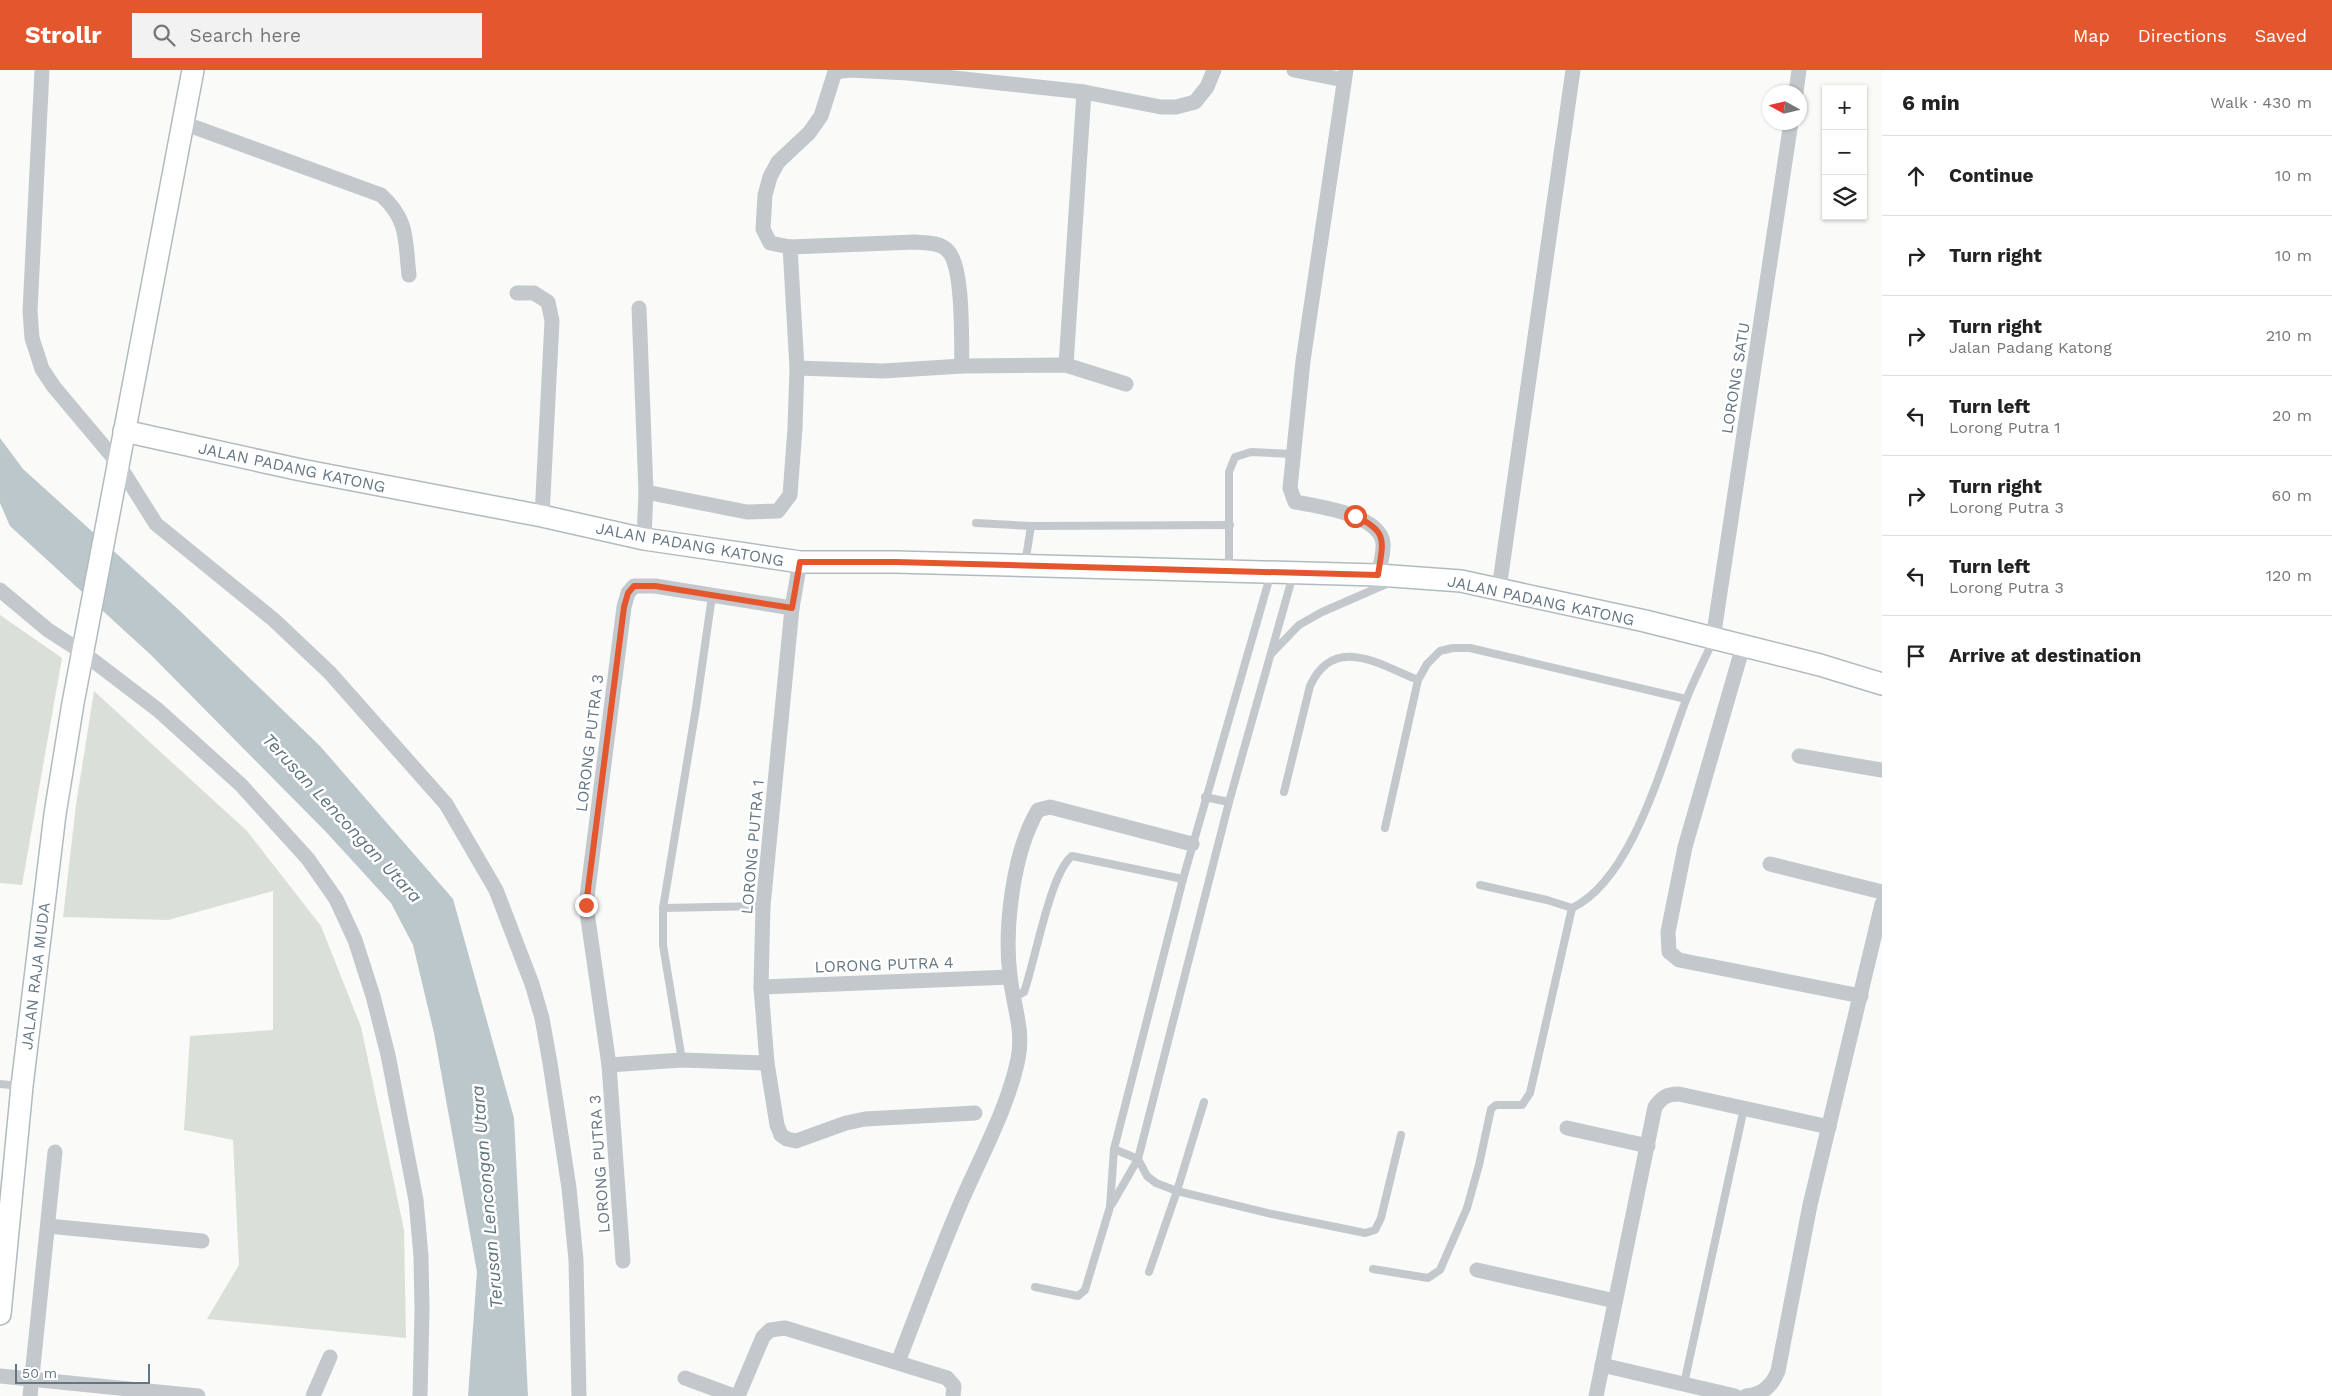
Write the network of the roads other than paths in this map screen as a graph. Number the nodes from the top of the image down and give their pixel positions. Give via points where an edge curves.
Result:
1 (42, 70) edge
2 (193, 70) edge
3 (1214, 70) edge
4 (1294, 70) edge
5 (1572, 70) edge
6 (1799, 70) edge
7 (1345, 75) edge
8 (1797, 85) edge
9 (1084, 92) junction
10 (183, 123) junction
11 (1790, 130) edge
12 (790, 247) junction
13 (409, 275) dead end
14 (517, 293) dead end
15 (639, 308) dead end
16 (1066, 365) junction
17 (962, 366) junction
18 (797, 368) junction
19 (1126, 384) dead end
20 (124, 432) junction
21 (1292, 454) junction
22 (118, 462) junction
23 (646, 492) junction
24 (542, 516) junction
25 (976, 523) dead end
26 (1230, 525) junction
27 (1031, 526) junction
28 (644, 539) junction
29 (800, 562) junction
30 (1025, 566) junction
31 (1229, 571) junction
32 (1271, 573) junction
33 (1294, 573) junction
34 (1378, 575) junction
35 (1404, 577) junction
36 (1499, 589) junction
37 (0, 590) edge
38 (712, 596) junction
39 (792, 608) junction
40 (1713, 639) junction
41 (83, 646) junction
42 (1744, 646) junction
43 (1269, 656) junction
44 (1418, 680) junction
45 (1882, 684) edge
46 (1686, 700) junction
47 (1799, 756) dead end
48 (1882, 770) edge
49 (1284, 792) dead end
50 (1205, 796) junction
51 (1228, 802) junction
52 (1385, 828) dead end
53 (1192, 844) junction
54 (1770, 864) dead end
55 (1183, 878) junction
56 (1480, 885) dead end
57 (1882, 892) edge
58 (1882, 904) edge
59 (763, 906) junction
60 (663, 908) junction
61 (1572, 908) junction
62 (1880, 922) edge
63 (1010, 977) junction
64 (761, 987) junction
65 (1861, 996) junction
66 (1015, 997) junction
67 (682, 1060) junction
68 (766, 1063) junction
69 (609, 1065) junction
70 (0, 1084) edge
71 (22, 1086) junction
72 (1204, 1102) dead end
73 (1744, 1108) junction
74 (975, 1113) dead end
75 (1829, 1127) junction
76 (1567, 1128) dead end
77 (1401, 1135) dead end
78 (1648, 1146) junction
79 (1114, 1149) junction
80 (54, 1152) dead end
81 (1138, 1159) junction
82 (1178, 1191) junction
83 (1110, 1207) junction
84 (48, 1226) junction
85 (202, 1241) dead end
86 (623, 1261) dead end
87 (1373, 1269) dead end
88 (1477, 1270) dead end
89 (1150, 1272) dead end
90 (1035, 1287) dead end
91 (1615, 1302) junction
92 (0, 1314) edge
93 (330, 1357) dead end
94 (898, 1362) junction
95 (1602, 1365) junction
96 (0, 1376) edge
97 (685, 1378) dead end
98 (31, 1380) junction
99 (1684, 1384) junction
100 (30, 1396) edge
101 (198, 1396) edge
102 (314, 1396) edge
103 (420, 1396) edge
104 (579, 1396) edge
105 (734, 1396) edge
106 (738, 1396) edge
107 (953, 1396) edge
108 (1596, 1396) edge
109 (1734, 1396) edge
110 (1746, 1396) edge

1 - 22 street via 30,311 32,338 39,363 50,381
2 - 10 street, JALAN RAJA MUDA
3 - 9 street via 1207,87 1195,102 1176,107
4 - 7 street
5 - 36 street
6 - 8 street
7 - 21 street
9 - 12 street via 908,72 835,72 821,116 809,133 778,162 765,195 763,229 770,243
9 - 16 street
10 - 13 street via 380,195 395,208 404,226
10 - 20 street, JALAN RAJA MUDA
11 - 40 street, LORONG SATU
12 - 17 street via 915,242 934,244 948,251 957,272
12 - 18 street
14 - 24 street via 534,293 548,302 552,321
15 - 23 street
16 - 17 street
16 - 19 street
17 - 18 street via 884,371
18 - 23 street via 790,495 778,511 747,512
20 - 22 street, JALAN RAJA MUDA
20 - 24 street, JALAN PADANG KATONG
21 - 26 lane via 1251,452 1235,457 1229,472
21 - 34 street via 1290,488 1295,502 1355,516 1373,525 1383,542
22 - 41 street, JALAN RAJA MUDA
22 - 104 street via 156,524 274,620 330,673 382,730 446,804 496,890 532,984 550,1063 576,1260
23 - 28 street
24 - 28 street, JALAN PADANG KATONG
25 - 27 lane
26 - 27 lane
26 - 31 lane
27 - 30 lane
28 - 29 street, JALAN PADANG KATONG
29 - 30 street, JALAN PADANG KATONG
29 - 39 street, LORONG PUTRA 1
30 - 31 street, JALAN PADANG KATONG
31 - 32 street, JALAN PADANG KATONG
32 - 33 street, JALAN PADANG KATONG
32 - 50 lane
33 - 34 street, JALAN PADANG KATONG
33 - 43 lane
34 - 35 street, JALAN PADANG KATONG
35 - 36 street, JALAN PADANG KATONG via 1438,578
35 - 43 lane via 1299,625
36 - 40 street, JALAN PADANG KATONG
37 - 41 street via 48,630
38 - 39 street, LORONG PUTRA 3
38 - 60 lane
38 - 69 street, LORONG PUTRA 3 via 634,586 624,607 586,905
39 - 59 street, LORONG PUTRA 1
40 - 42 street, JALAN PADANG KATONG
40 - 46 lane
41 - 71 street, JALAN RAJA MUDA via 55,814
41 - 103 street via 241,785 308,858 336,899 380,1021 416,1200 422,1283
42 - 45 street, JALAN PADANG KATONG
42 - 65 street via 1685,847 1668,932 1669,952 1680,960
43 - 51 lane
44 - 46 lane via 1427,664 1440,652 1470,648
44 - 49 lane via 1355,655 1325,663 1310,686
44 - 52 lane
46 - 61 lane via 1637,832 1600,887 1582,904
47 - 48 street
50 - 51 lane
50 - 53 lane
51 - 81 lane
53 - 55 lane
53 - 63 street via 1050,807 1038,810 1013,888 1009,922
54 - 57 street
55 - 66 lane via 1095,858 1072,856 1061,869 1024,992
55 - 79 lane
56 - 61 lane
58 - 62 street
59 - 60 lane
59 - 64 street, LORONG PUTRA 1
60 - 67 lane via 663,945
61 - 87 lane via 1530,1093 1522,1105 1496,1104 1491,1109 1467,1208 1440,1270 1428,1278
62 - 65 street
63 - 64 street, LORONG PUTRA 4
63 - 66 street
64 - 68 street, LORONG PUTRA 1
65 - 75 street
66 - 94 street via 1019,1026 1018,1057 1010,1089
67 - 68 street
67 - 69 street
68 - 74 street, LORONG PUTRA 1 via 777,1125 787,1139 796,1141 865,1119
69 - 86 street, LORONG PUTRA 3
70 - 71 lane
71 - 92 street, JALAN RAJA MUDA
72 - 82 lane
73 - 75 street
73 - 78 street via 1670,1094 1662,1098 1656,1107
73 - 99 lane
75 - 110 street via 1808,1215 1778,1371 1768,1388
76 - 78 street
77 - 82 lane via 1381,1218 1375,1230 1365,1233
78 - 91 street
79 - 81 lane
79 - 83 lane
80 - 84 street
81 - 82 lane via 1147,1176
81 - 83 lane
82 - 89 lane
83 - 90 lane via 1082,1294 1078,1296
84 - 85 street
84 - 98 street
88 - 91 street
91 - 95 street
93 - 102 street
94 - 106 street via 777,1328 763,1337
94 - 107 street via 947,1378 954,1386
95 - 99 street
95 - 108 street
96 - 98 street
97 - 105 street
98 - 100 street
98 - 101 street
99 - 109 street

